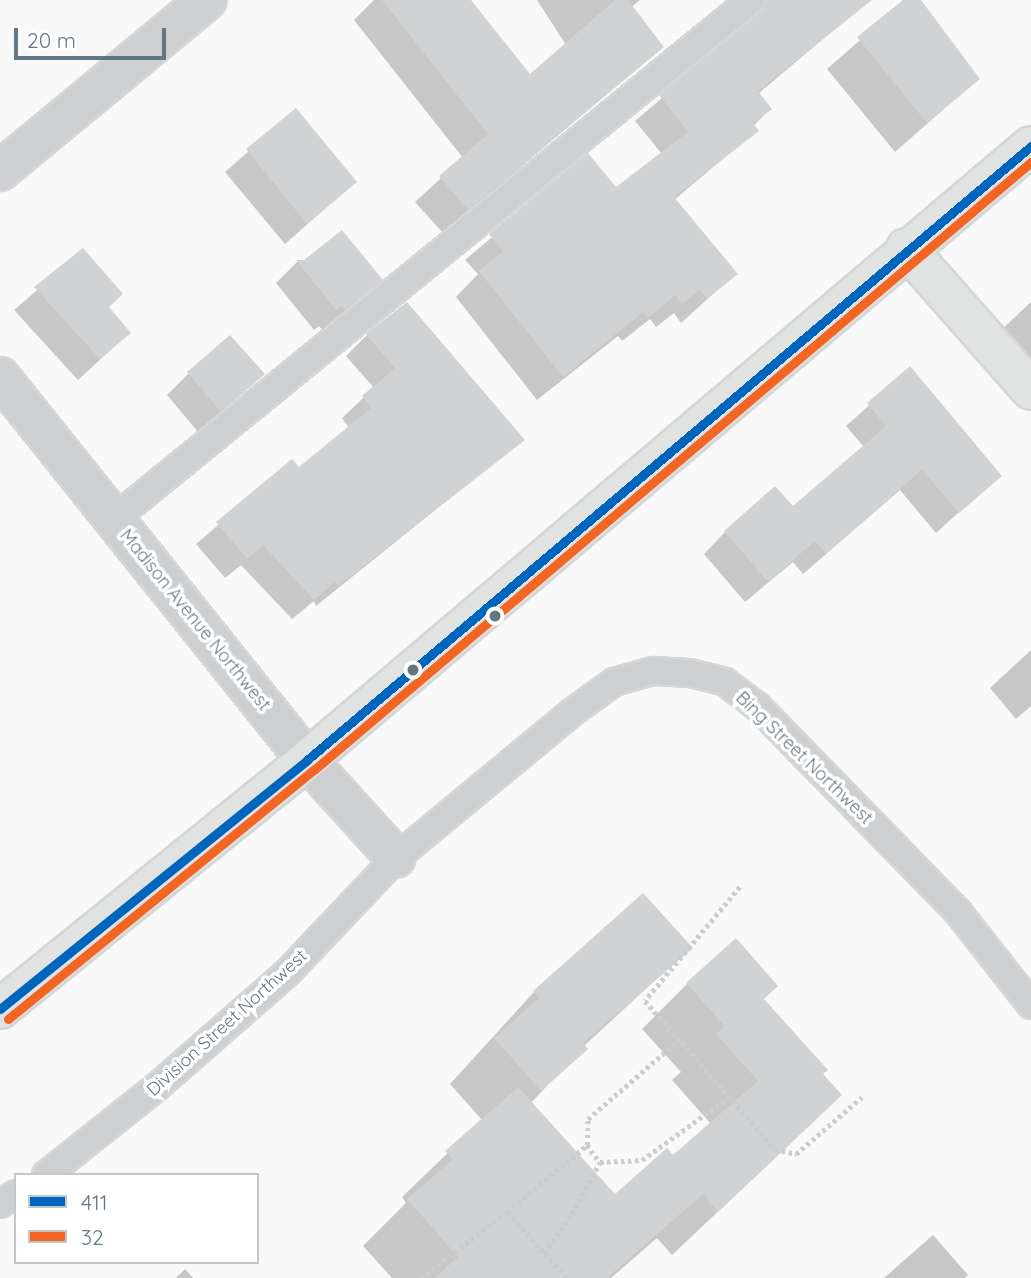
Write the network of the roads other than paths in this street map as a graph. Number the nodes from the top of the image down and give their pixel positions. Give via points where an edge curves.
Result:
1 (207, 0) edge
2 (751, 0) edge
3 (1031, 146) edge
4 (0, 171) edge
5 (906, 248) junction
6 (0, 377) edge
7 (1031, 390) edge
8 (114, 519) junction
9 (307, 760) junction
10 (396, 858) junction
11 (1031, 1005) edge
12 (0, 1009) edge
13 (49, 1173) edge

1 - 4 street
2 - 8 lane
3 - 5 street
5 - 7 street
5 - 9 street
6 - 8 street, Madison Avenue Northwest
8 - 9 street, Madison Avenue Northwest
9 - 10 street, Madison Avenue Northwest
9 - 12 street
10 - 11 lane, Bing Street Northwest via 614,682 653,671 690,673 725,682 758,708 958,912
10 - 13 lane, Division Street Northwest via 287,973 158,1086

